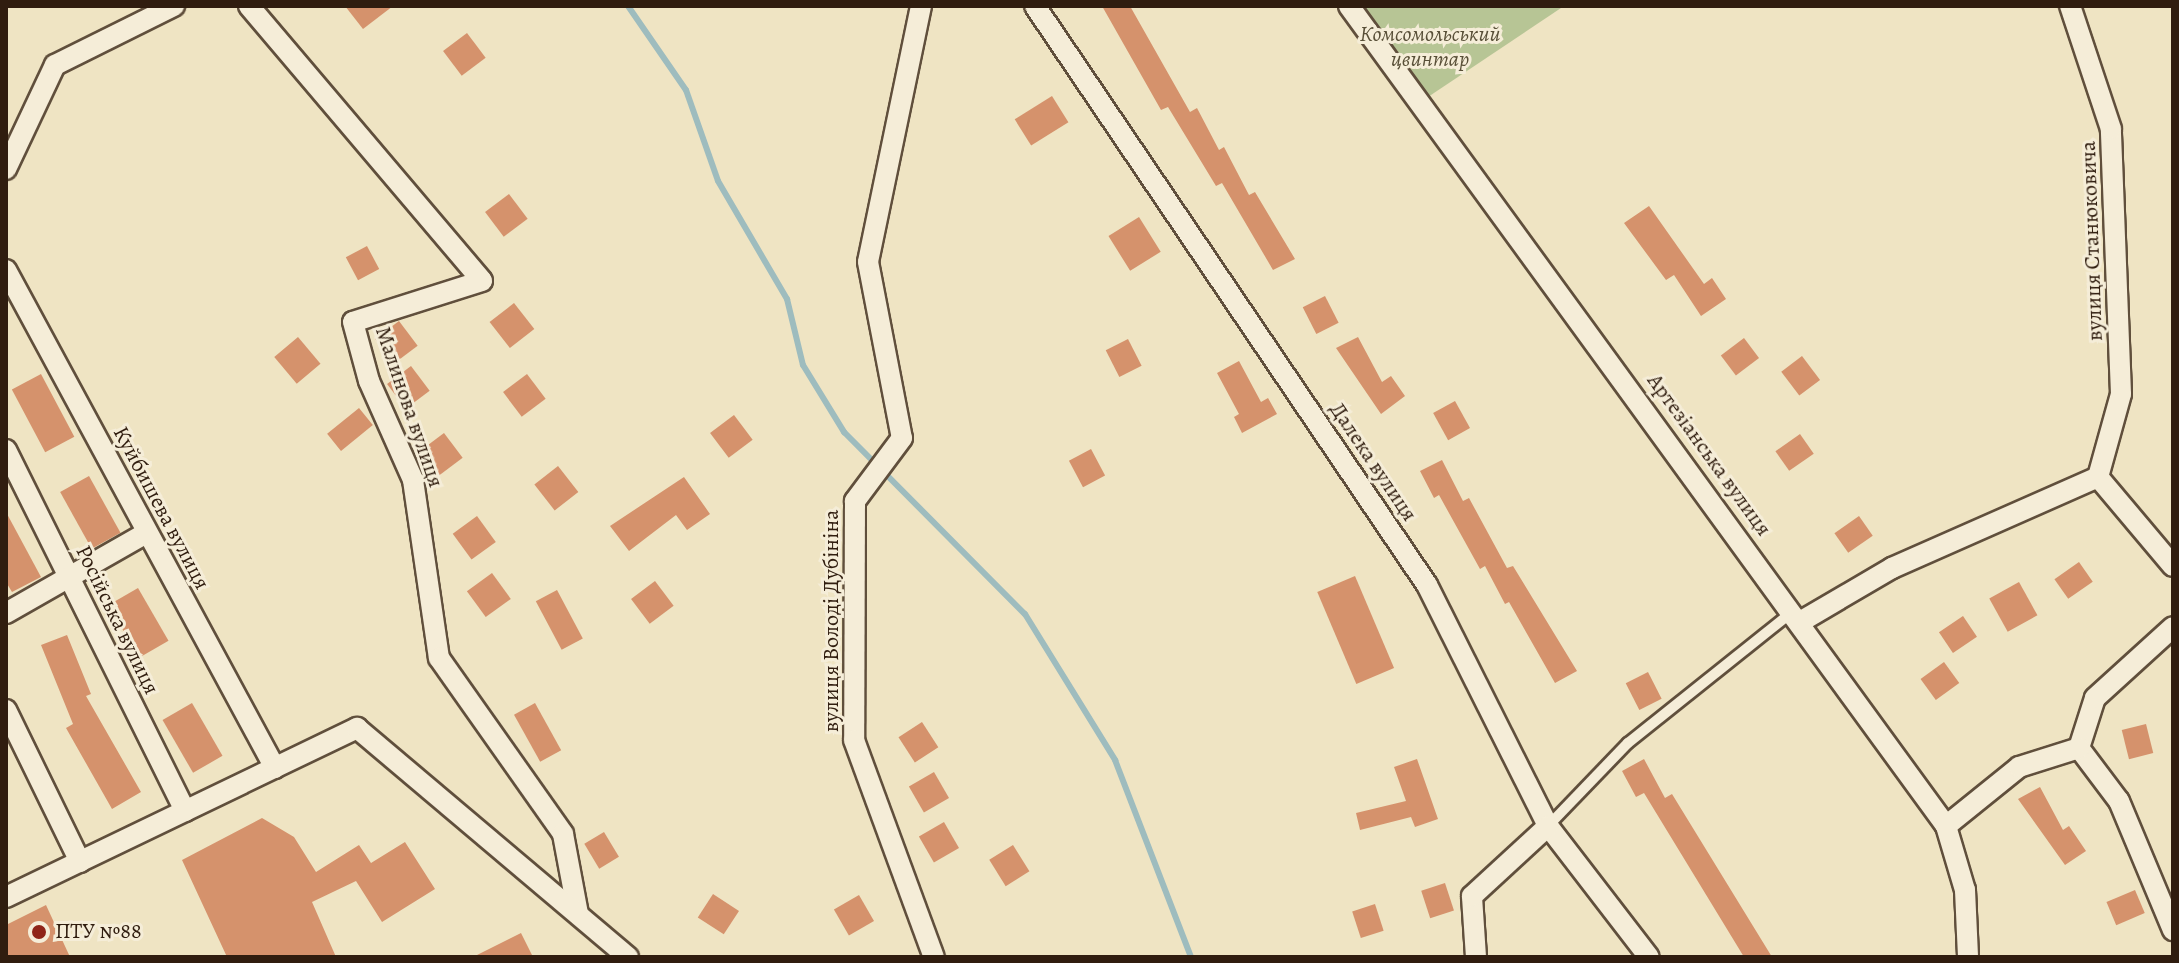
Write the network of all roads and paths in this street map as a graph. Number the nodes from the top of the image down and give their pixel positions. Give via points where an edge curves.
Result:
1 (174, 6) edge
2 (249, 6) edge
3 (921, 6) edge
4 (1035, 6) edge
5 (1349, 6) edge
6 (2070, 6) edge
7 (6, 169) edge
8 (6, 270) edge
9 (6, 450) edge
10 (2098, 477) junction
11 (146, 533) junction
12 (2173, 566) edge
13 (69, 578) junction
14 (6, 613) edge
15 (1797, 617) junction
16 (2173, 627) edge
17 (6, 710) edge
18 (2079, 748) junction
19 (275, 768) junction
20 (185, 811) junction
21 (1548, 826) junction
22 (1946, 826) junction
23 (80, 862) junction
24 (6, 897) edge
25 (578, 914) junction
26 (2173, 930) edge
27 (628, 957) edge
28 (934, 957) edge
29 (1476, 957) edge
30 (1649, 957) edge
31 (1968, 957) edge

1 - 7 street via 55,65
2 - 25 street, Малинова вулиця via 482,281 353,322 369,381 413,480 439,658 563,834
3 - 28 street, вулиця Володі Дубініна via 868,262 902,438 855,501 854,740
4 - 21 street, Далека вулиця via 1427,585
5 - 15 street, Артезіанська вулиця
6 - 10 street, вулиця Станюковича via 2111,129 2121,394
8 - 11 street, Куйбишева вулиця
9 - 13 street, Російська вулиця
10 - 12 street
10 - 15 street via 1892,568
11 - 13 street
11 - 19 street, Куйбишева вулиця
13 - 14 street
13 - 20 street, Російська вулиця
15 - 21 lane via 1628,743
15 - 22 street, Артезіанська вулиця
16 - 18 street via 2095,698
17 - 23 street
18 - 22 street via 2019,767
18 - 26 street via 2119,801
19 - 20 street
19 - 25 street via 357,728
20 - 23 street
21 - 29 street via 1472,896
21 - 30 street, Далека вулиця
22 - 31 street, Артезіанська вулиця via 1965,890
23 - 24 street
25 - 27 street

